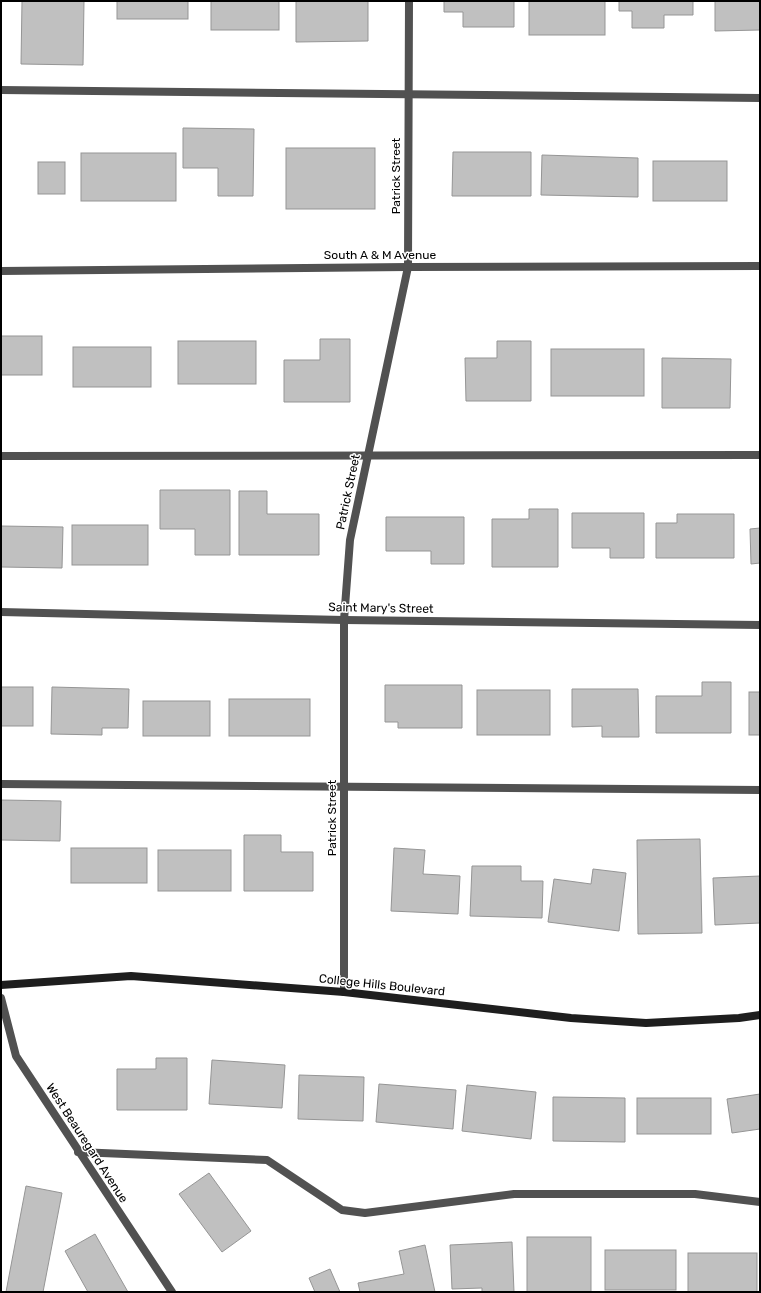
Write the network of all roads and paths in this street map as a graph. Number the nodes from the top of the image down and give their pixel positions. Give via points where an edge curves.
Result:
1 (410, 1) edge
2 (1, 90) edge
3 (409, 94) junction
4 (760, 98) edge
5 (760, 266) edge
6 (408, 267) junction
7 (1, 271) edge
8 (760, 455) edge
9 (1, 456) edge
10 (368, 456) junction
11 (1, 612) edge
12 (344, 620) junction
13 (760, 625) edge
14 (1, 784) edge
15 (344, 788) junction
16 (760, 790) edge
17 (1, 986) edge
18 (344, 992) junction
19 (1, 998) edge
20 (760, 1015) edge
21 (78, 1152) junction
22 (760, 1202) edge
23 (172, 1292) edge

1 - 3 street, Patrick Street
2 - 3 street
3 - 4 street
3 - 6 street, Patrick Street
5 - 6 street, South A & M Avenue
6 - 7 street, South A & M Avenue
6 - 10 street, Patrick Street
8 - 10 street
9 - 10 street
10 - 12 street, Patrick Street via 350,540
11 - 12 street, Saint Mary's Street
12 - 13 street, Saint Mary's Street
12 - 15 street, Patrick Street
14 - 15 street
15 - 16 street
15 - 18 street, Patrick Street
17 - 18 street, College Hills Boulevard via 130,976
18 - 20 street, College Hills Boulevard via 571,1018 646,1023
19 - 21 street, West Beauregard Avenue via 16,1056
21 - 22 street via 267,1160 342,1210 365,1213 514,1194 695,1194
21 - 23 street, West Beauregard Avenue

